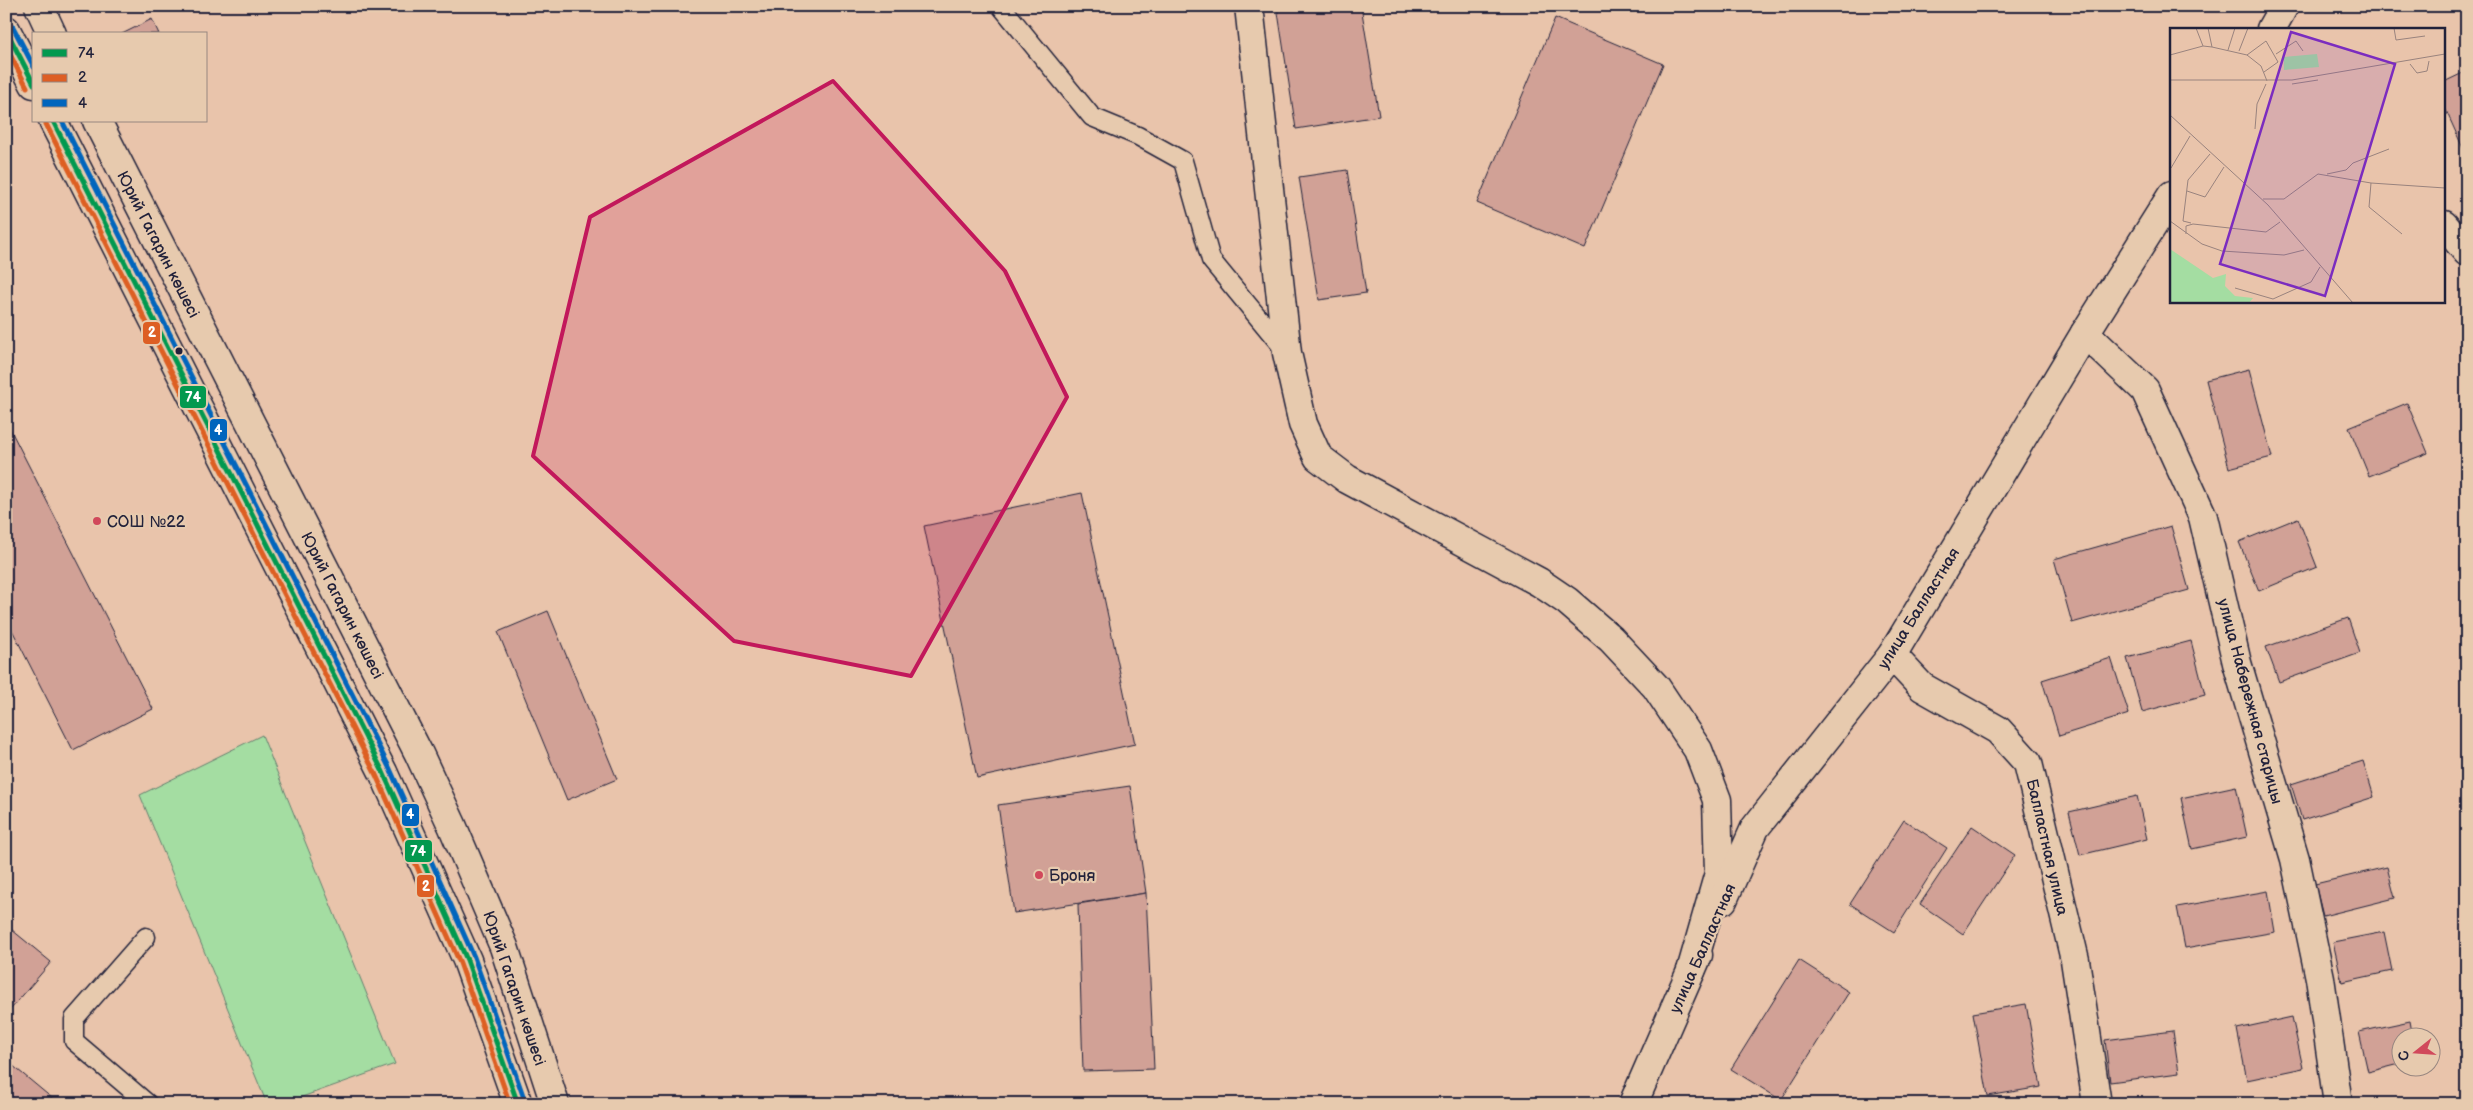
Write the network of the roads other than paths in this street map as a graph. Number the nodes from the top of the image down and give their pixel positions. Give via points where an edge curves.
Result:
1 (38, 6) edge
2 (1001, 6) edge
3 (1249, 6) edge
4 (2284, 6) edge
5 (2272, 28) edge
6 (6, 30) edge
7 (51, 32) edge
8 (32, 80) edge
9 (53, 122) edge
10 (98, 122) edge
11 (2170, 198) edge
12 (2446, 227) edge
13 (2467, 252) edge
14 (2085, 333) junction
15 (1287, 352) junction
16 (1892, 655) junction
17 (146, 937) dead end
18 (1691, 971) junction
19 (148, 1104) edge
20 (518, 1104) edge
21 (555, 1104) edge
22 (1633, 1104) edge
23 (2097, 1104) edge
24 (2338, 1104) edge

1 - 7 street
2 - 15 lane via 1092,117 1138,136 1183,161 1211,260
3 - 15 street
4 - 5 street
6 - 8 street
9 - 20 street, Юрий Гагарин көшесі via 383,772 467,960
10 - 21 street, Юрий Гагарин көшесі via 419,754 504,947
11 - 14 street, улица Балластная
12 - 13 street
14 - 16 street, улица Балластная
14 - 24 street, улица Набережная старицы via 2145,390 2203,517 2237,663 2295,859 2320,978
15 - 18 street via 1303,424 1318,457 1347,479 1539,582 1567,601 1611,639 1656,687 1698,750 1717,800 1719,873
16 - 18 street, улица Балластная via 1755,828
16 - 23 street, Балластная улица via 1922,686 1998,730 2028,763 2075,960
17 - 19 lane via 74,1019 74,1041
18 - 22 street, улица Балластная

